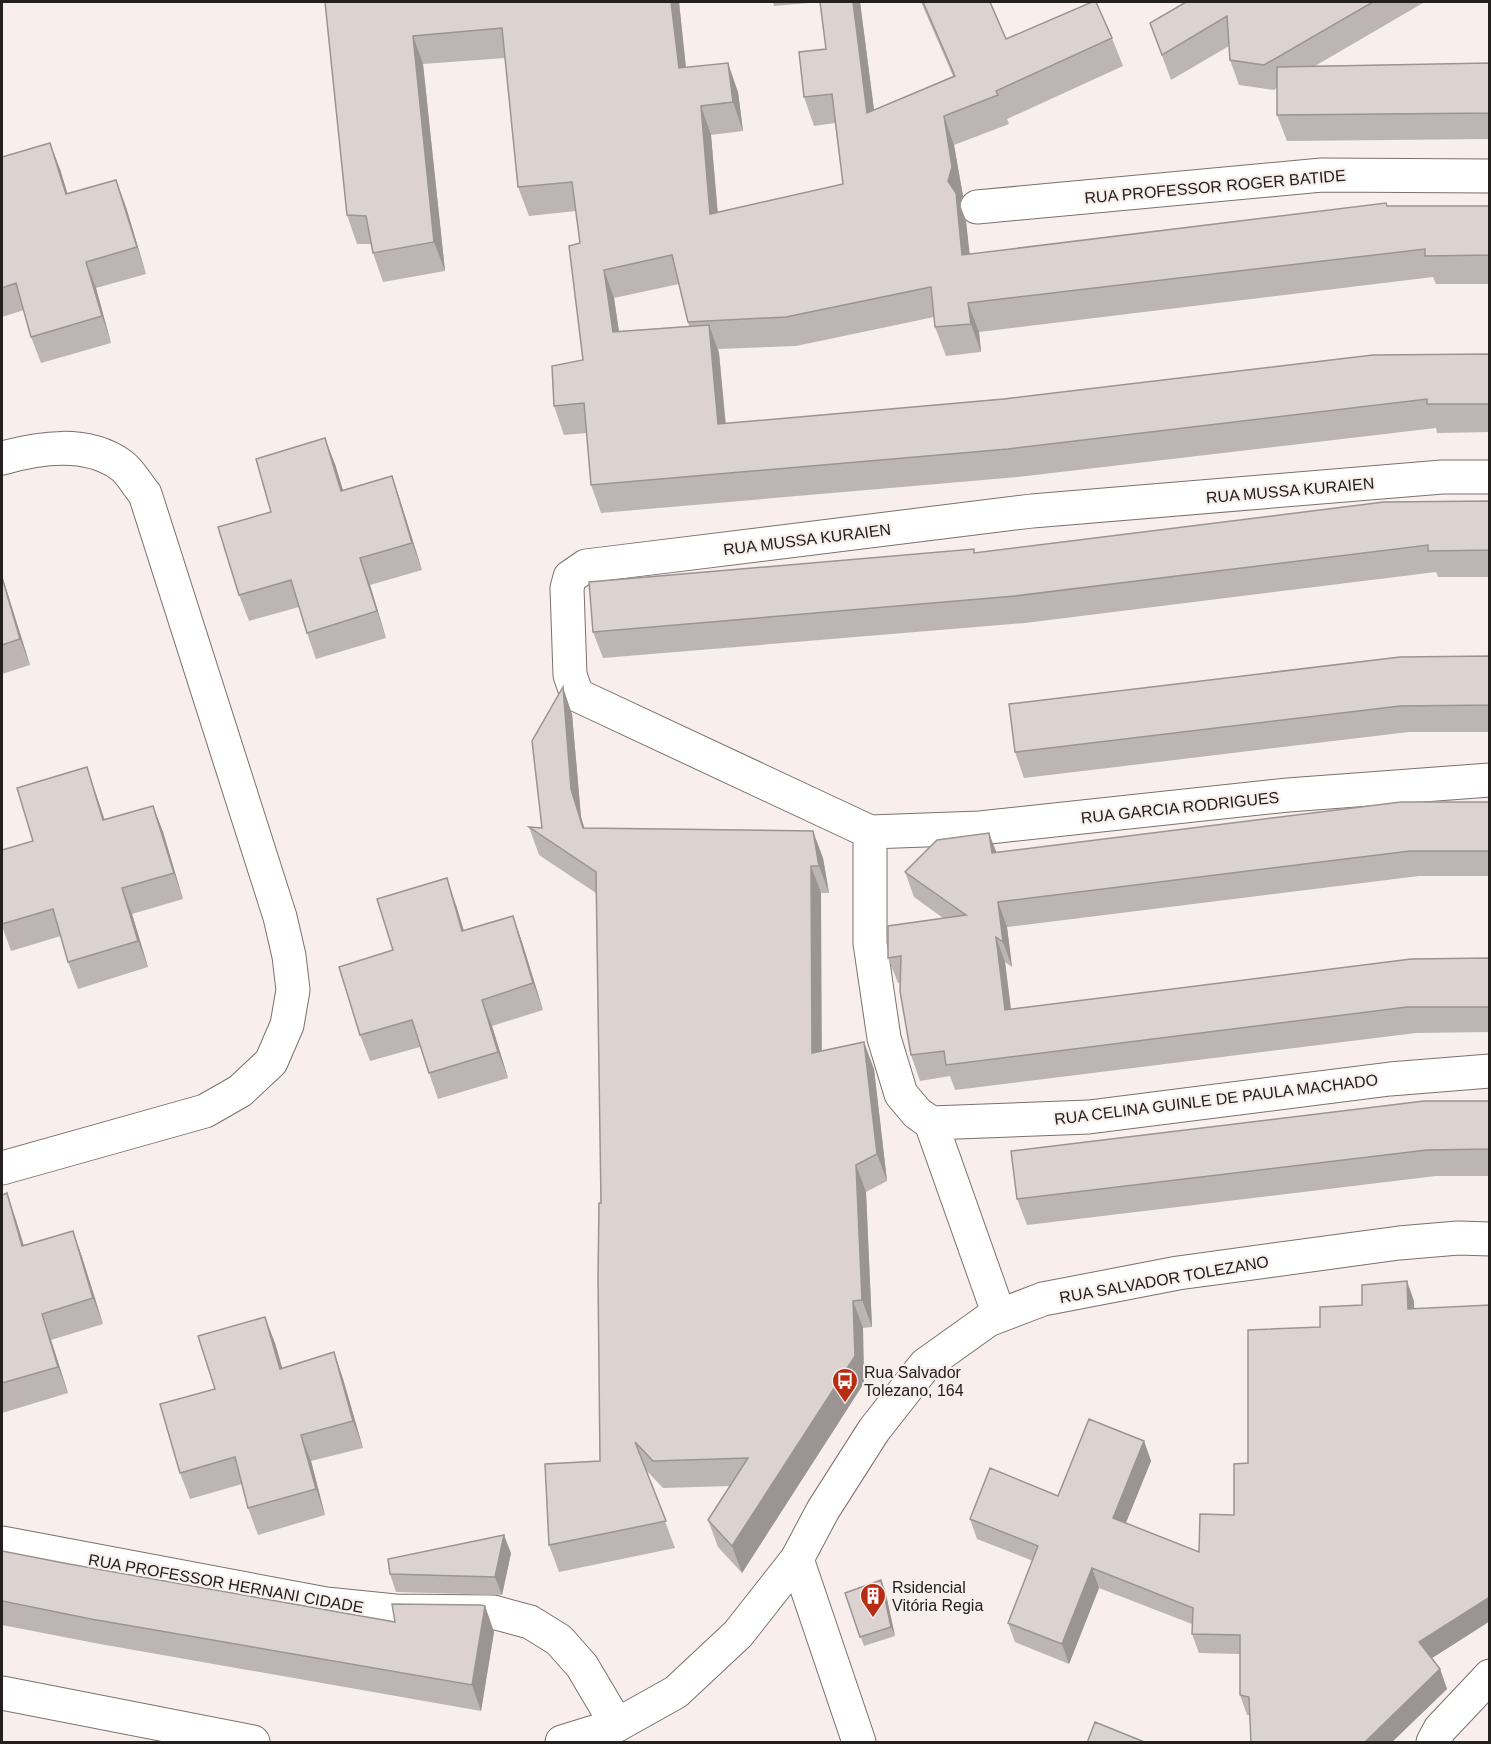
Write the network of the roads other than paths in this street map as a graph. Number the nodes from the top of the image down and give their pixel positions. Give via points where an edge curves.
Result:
1 (1490, 176) edge
2 (977, 207) dead end
3 (2, 458) edge
4 (1490, 477) edge
5 (1490, 780) edge
6 (870, 832) junction
7 (1490, 1071) edge
8 (931, 1123) junction
9 (2, 1168) edge
10 (1490, 1239) edge
11 (999, 1316) junction
12 (2, 1543) edge
13 (797, 1559) junction
14 (1490, 1676) edge
15 (2, 1693) edge
16 (617, 1725) junction
17 (253, 1743) edge
18 (562, 1743) edge
19 (859, 1743) edge
20 (1433, 1743) edge

1 - 2 street, RUA PROFESSOR ROGER BATIDE via 1322,175
3 - 9 street via 38,448 83,449 121,465 145,494 279,917 293,990 287,1025 271,1062 240,1092 205,1111
4 - 6 street, RUA MUSSA KURAIEN via 1442,477 1032,511 586,566 570,577 570,675 577,695
5 - 6 street, RUA GARCIA RODRIGUES via 1288,795 980,828
6 - 8 street via 870,943 884,1038 901,1094
7 - 8 street, RUA CELINA GUINLE DE PAULA MACHADO via 1390,1079 1089,1117
8 - 11 street
10 - 11 street, RUA SALVADOR TOLEZANO via 1399,1243 1178,1273 1043,1299
11 - 13 street, RUA SALVADOR TOLEZANO via 925,1365 874,1430
12 - 16 street, RUA PROFESSOR HERNANI CIDADE via 326,1604 395,1611 493,1612 530,1622 560,1640 582,1666
13 - 16 street, RUA SALVADOR TOLEZANO via 738,1634 676,1692
13 - 19 street
14 - 20 street via 1440,1729
15 - 17 street
16 - 18 street, RUA SALVADOR TOLEZANO

